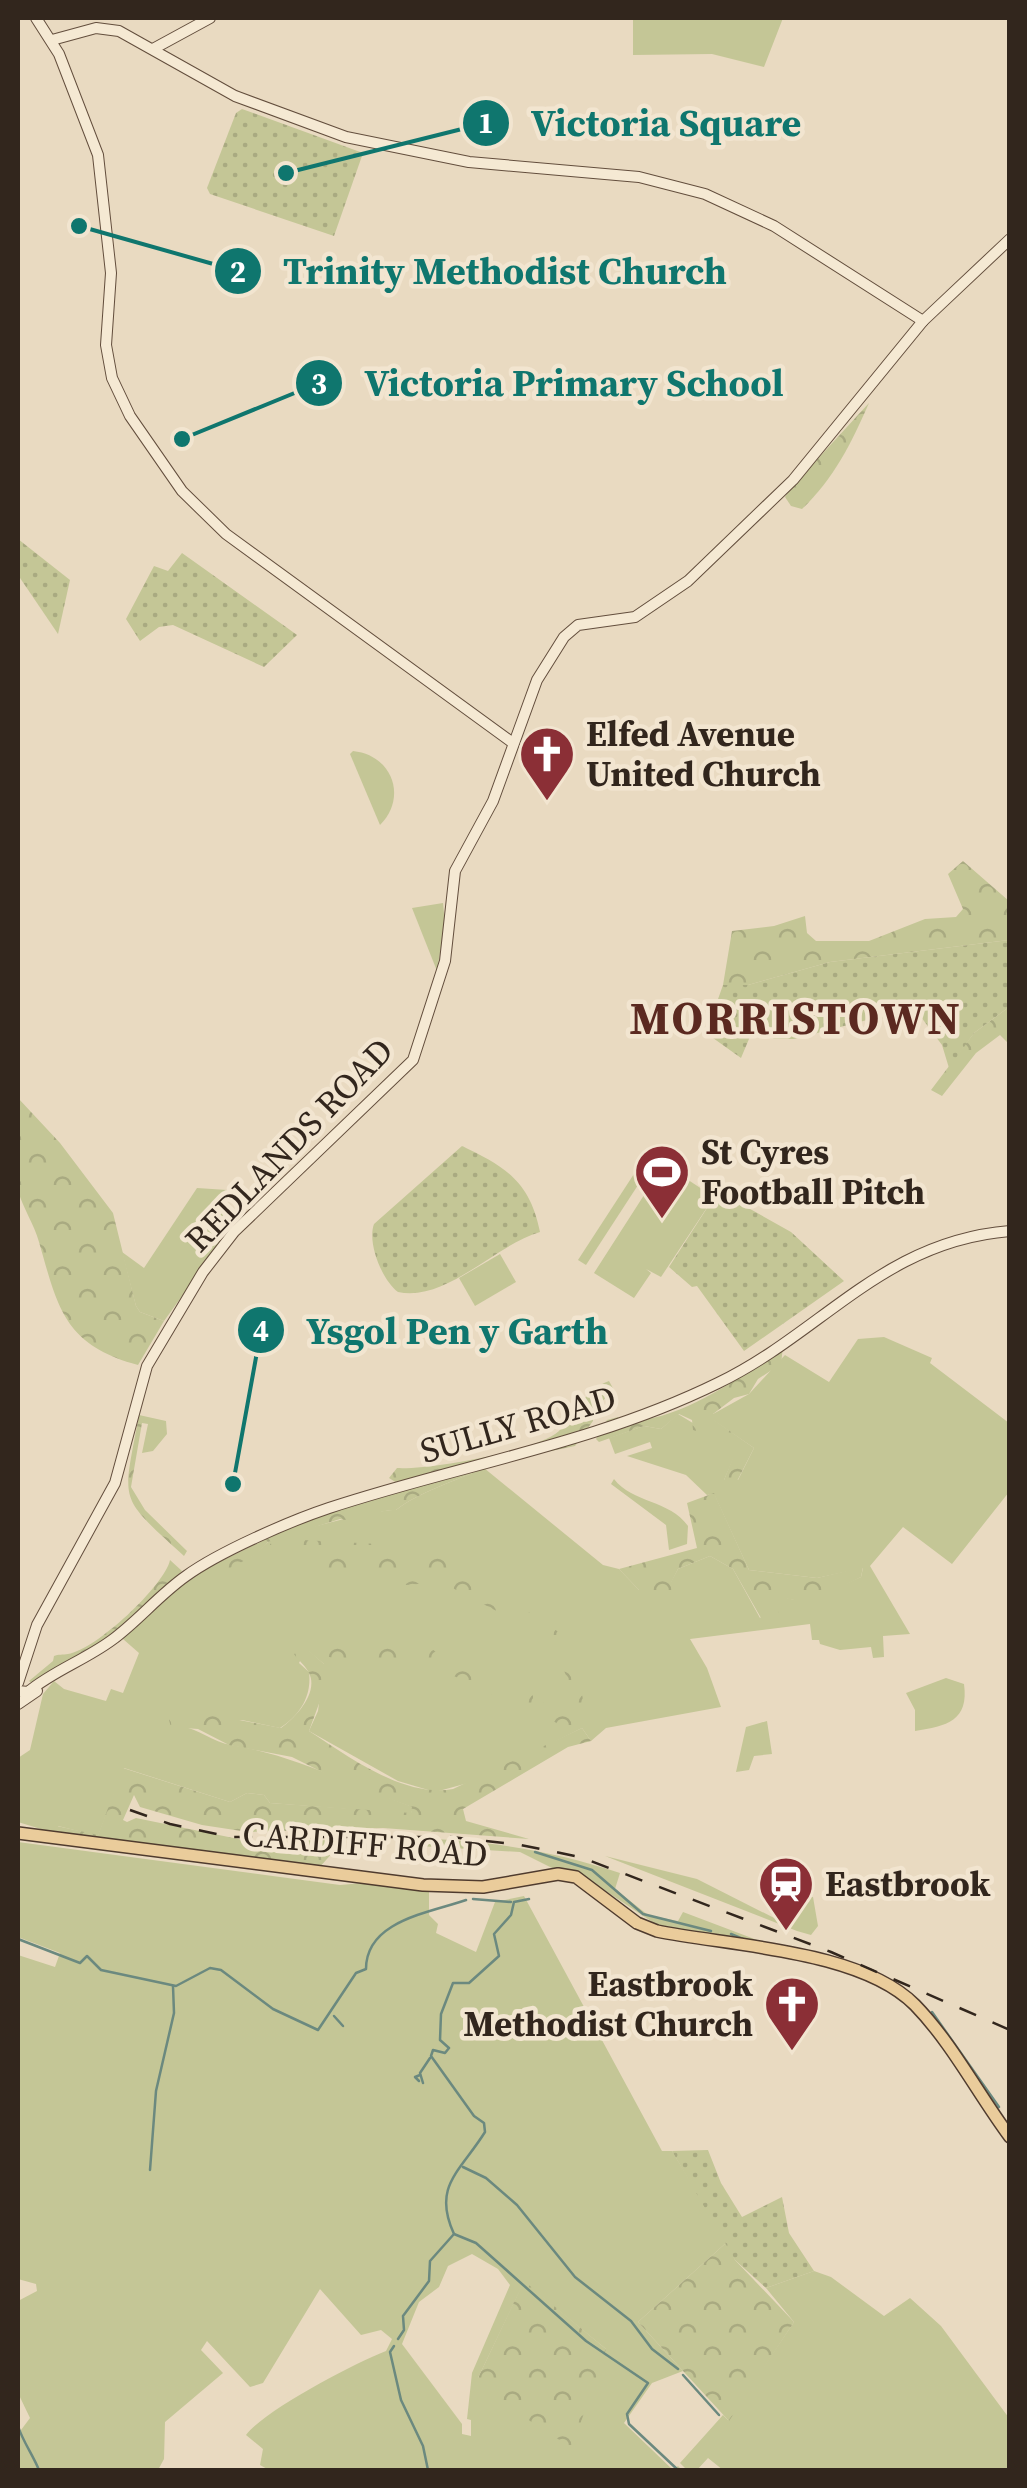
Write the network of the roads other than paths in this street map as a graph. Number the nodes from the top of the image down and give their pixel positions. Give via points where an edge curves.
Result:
1 (36, 18) edge
2 (210, 18) edge
3 (54, 44) junction
4 (153, 48) junction
5 (1010, 239) edge
6 (923, 321) junction
7 (513, 742) junction
8 (1010, 1232) edge
9 (48, 1679) junction
10 (18, 1683) edge
11 (18, 1692) edge
12 (18, 1704) edge
13 (18, 1829) edge
14 (1010, 2137) edge

1 - 3 street
2 - 4 street
3 - 4 street via 107,27
3 - 7 street via 98,155 111,282 106,344 112,378 130,416 182,491 262,564
4 - 6 street via 262,108 375,145 478,163 610,172 705,194 774,226
5 - 6 street, REDLANDS ROAD
6 - 7 street, REDLANDS ROAD via 843,423 688,581 644,612 582,623 568,632 536,680
7 - 10 street, REDLANDS ROAD via 493,801 455,872 445,961 414,1060 234,1232 203,1272 150,1360 115,1483 37,1624
8 - 9 street, SULLY ROAD via 957,1241 877,1275 750,1364 654,1412 543,1450 328,1508 275,1530 188,1574 115,1638
9 - 11 street, SULLY ROAD
9 - 12 street, SULLY ROAD
13 - 14 main road, CARDIFF ROAD via 423,1885 576,1878 656,1932 813,1960 888,1985 934,2028

